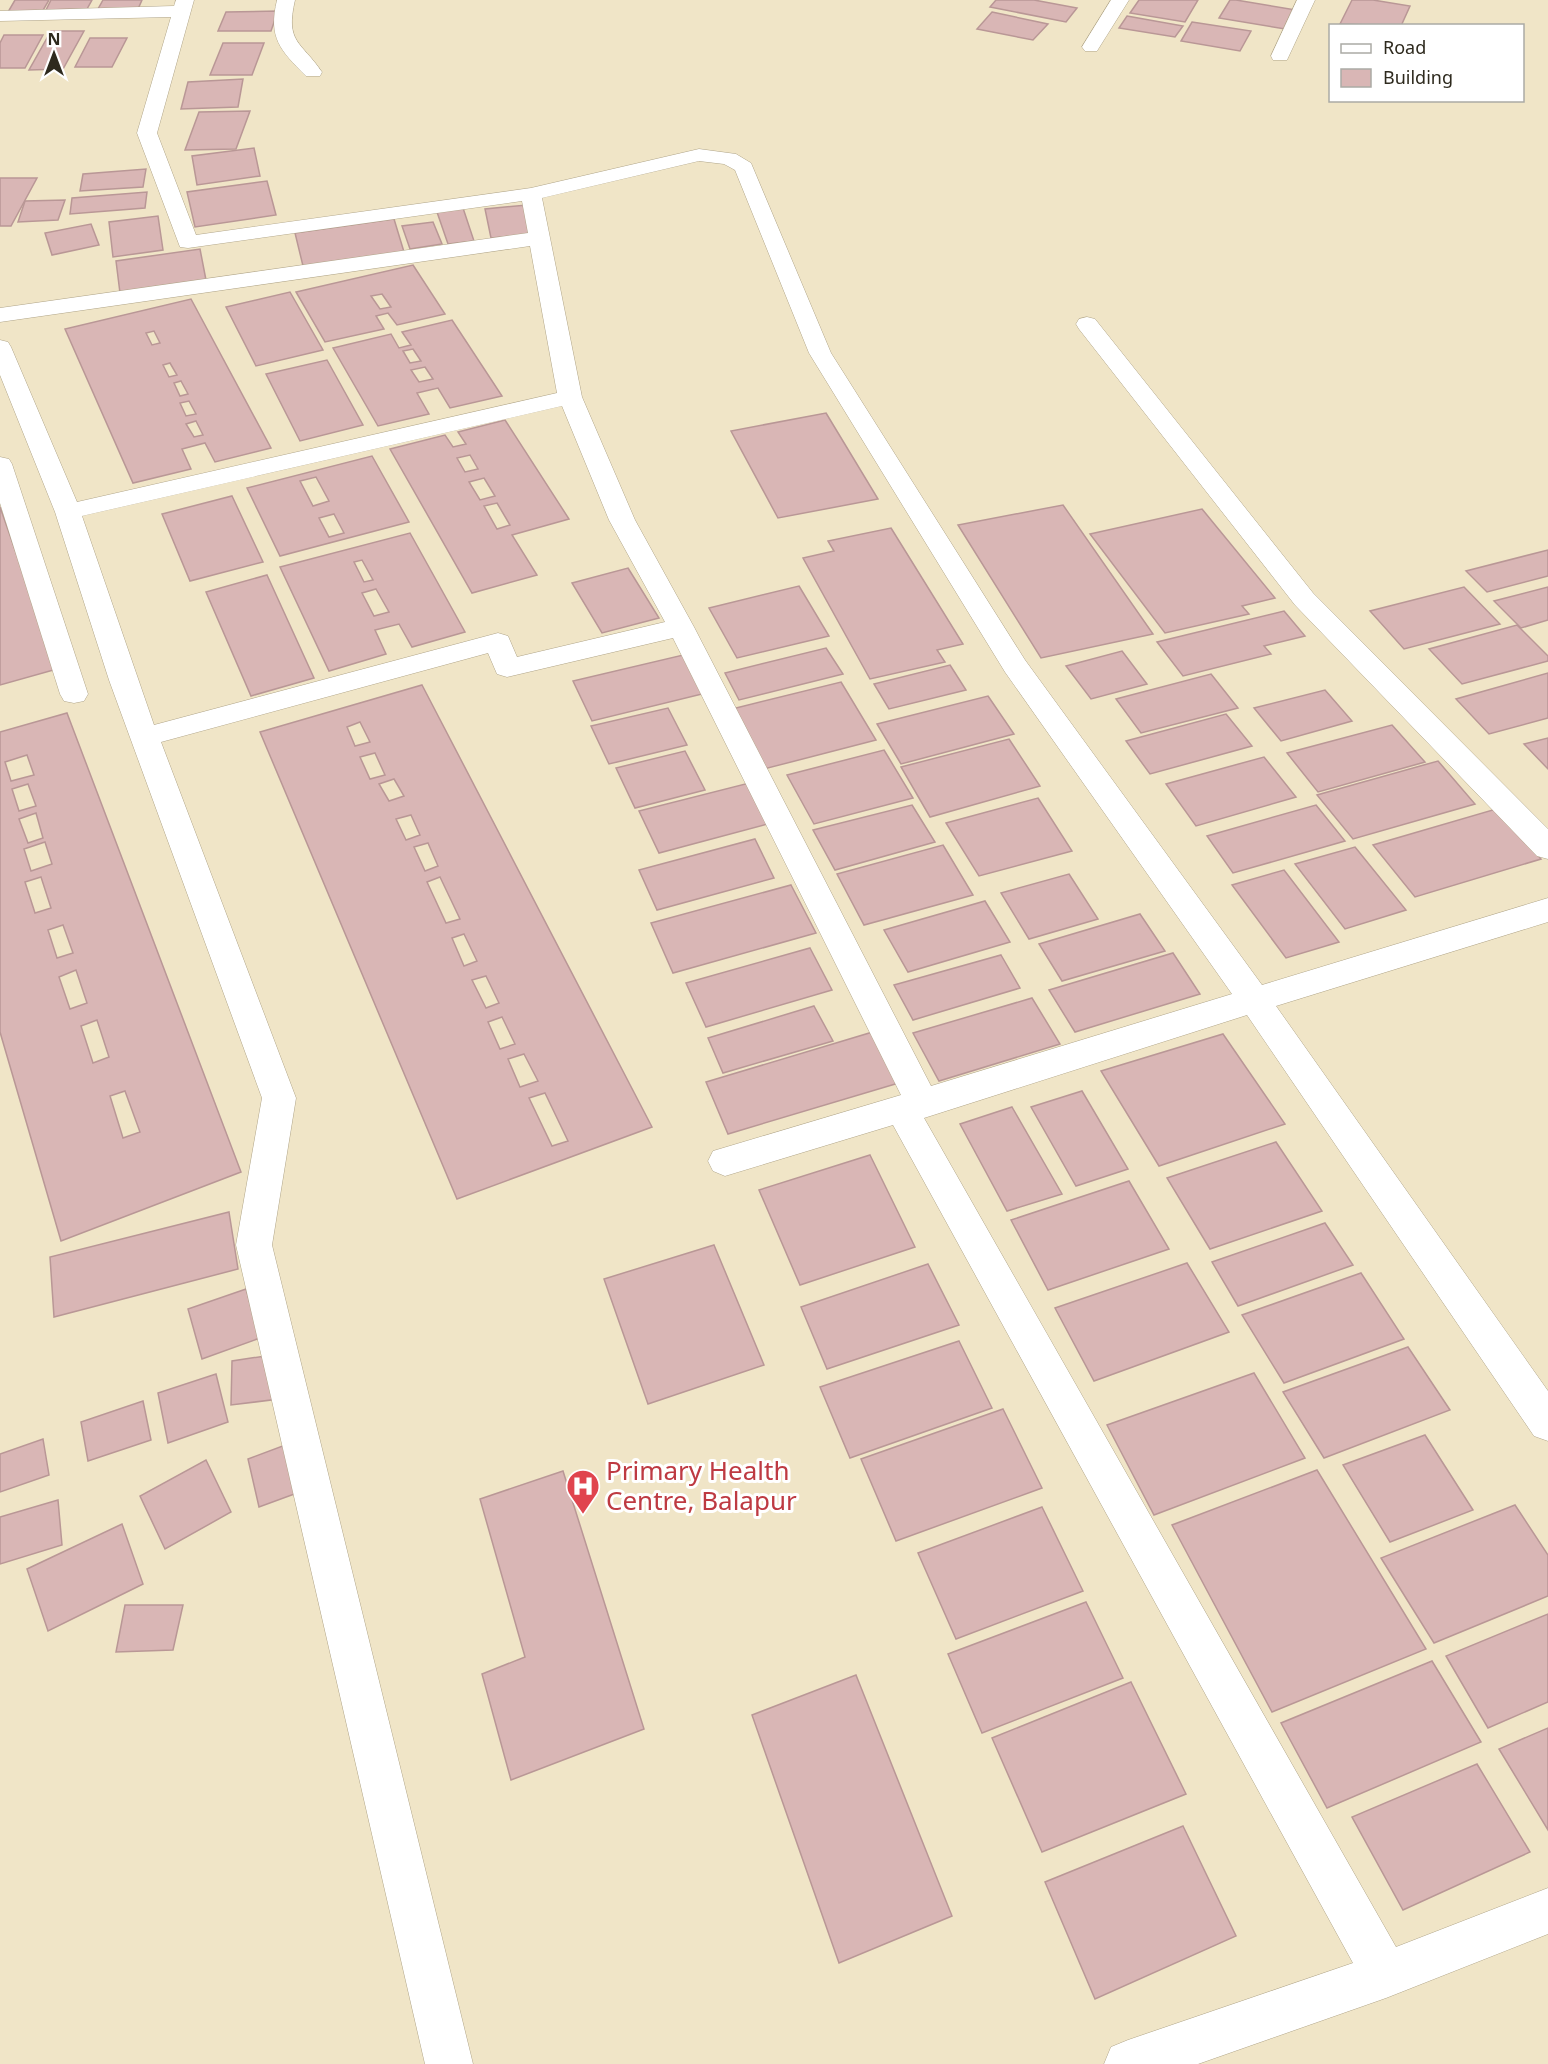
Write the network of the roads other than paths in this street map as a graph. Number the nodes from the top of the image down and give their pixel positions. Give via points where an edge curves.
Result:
1 (286, 0) edge
2 (1120, 0) edge
3 (1306, 0) edge
4 (183, 5) edge
5 (0, 16) edge
6 (1090, 47) dead end
7 (1280, 56) dead end
8 (313, 72) dead end
9 (531, 194) junction
10 (541, 238) junction
11 (0, 315) edge
12 (1087, 324) dead end
13 (0, 347) edge
14 (570, 397) junction
15 (0, 464) edge
16 (68, 512) junction
17 (681, 627) junction
18 (74, 694) dead end
19 (144, 737) junction
20 (1548, 848) edge
21 (1548, 910) edge
22 (1253, 998) junction
23 (912, 1107) junction
24 (724, 1161) dead end
25 (1548, 1424) edge
26 (1548, 1911) edge
27 (1386, 1975) junction
28 (448, 2064) edge
29 (1128, 2064) edge

1 - 8 street via 280,22 284,43
2 - 6 street
3 - 7 street
4 - 5 street
4 - 9 street via 147,133 188,242
9 - 10 street
9 - 22 street via 699,155 729,158 744,167 820,353 1015,666
10 - 11 street
10 - 14 street
12 - 20 street via 1304,599
13 - 16 street
14 - 16 street
14 - 17 street via 622,520
15 - 18 street
16 - 19 street
17 - 19 street via 507,668 498,642
17 - 23 street
19 - 28 street via 279,1098 255,1245
21 - 22 street
22 - 23 street
22 - 25 street
23 - 24 street
23 - 27 street
26 - 27 street
27 - 29 street

